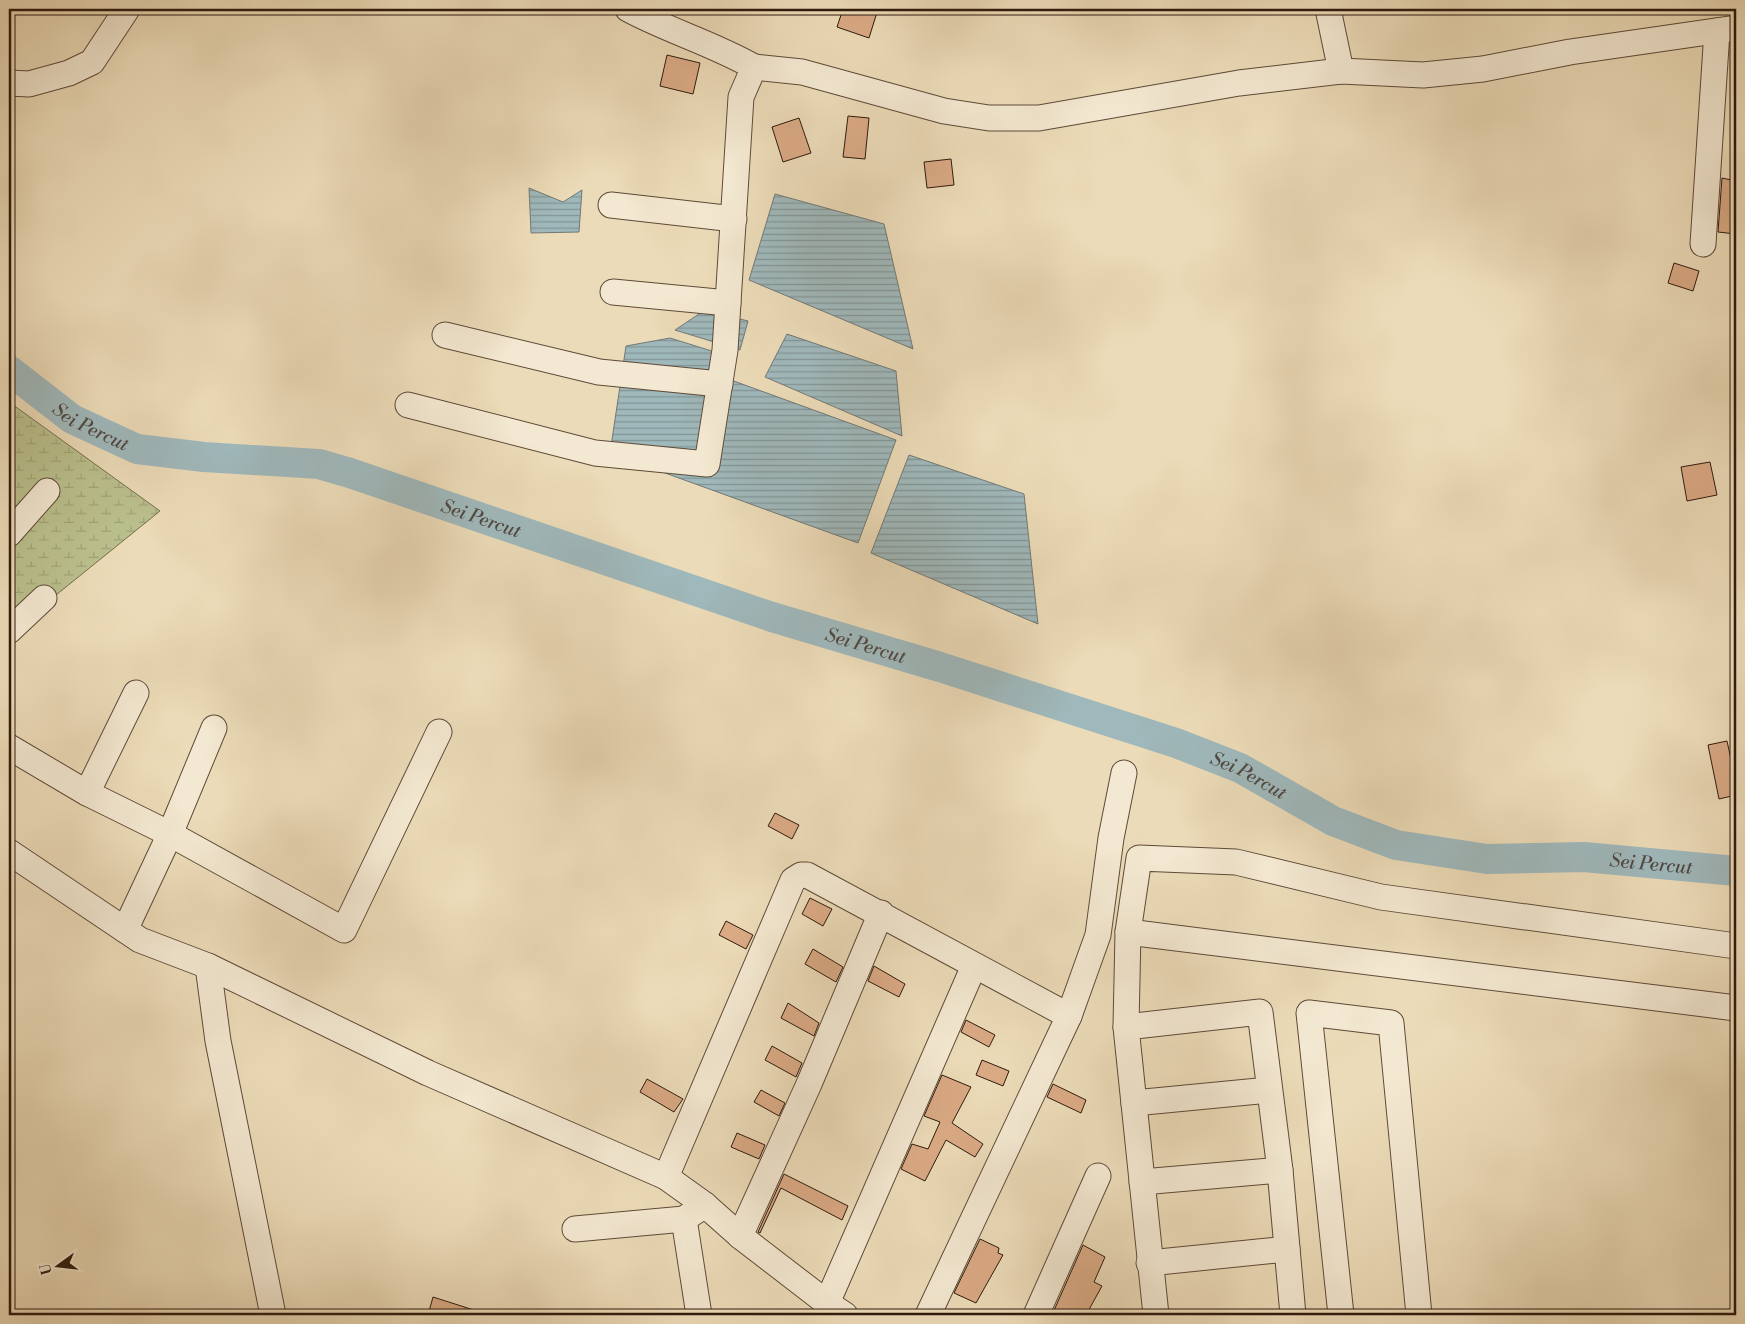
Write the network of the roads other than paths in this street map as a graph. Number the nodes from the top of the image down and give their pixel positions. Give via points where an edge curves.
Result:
1 (127, 9) edge
2 (628, 9) edge
3 (1328, 9) edge
4 (1726, 30) edge
5 (754, 67) junction
6 (1341, 71) junction
7 (9, 83) edge
8 (611, 205) dead end
9 (734, 219) junction
10 (1703, 244) dead end
11 (613, 292) dead end
12 (728, 302) junction
13 (445, 335) dead end
14 (720, 384) junction
15 (408, 405) dead end
16 (47, 491) dead end
17 (9, 534) edge
18 (44, 598) dead end
19 (9, 631) edge
20 (136, 693) dead end
21 (214, 728) dead end
22 (439, 732) dead end
23 (9, 747) edge
24 (1124, 773) dead end
25 (87, 793) junction
26 (170, 834) junction
27 (9, 852) edge
28 (880, 913) junction
29 (125, 930) junction
30 (1128, 932) junction
31 (1736, 946) edge
32 (208, 966) junction
33 (974, 966) junction
34 (1736, 1008) edge
35 (1069, 1016) junction
36 (1126, 1027) junction
37 (1269, 1090) junction
38 (1134, 1103) junction
39 (1280, 1170) junction
40 (1098, 1176) dead end
41 (666, 1178) junction
42 (1142, 1182) junction
43 (705, 1205) junction
44 (684, 1219) junction
45 (575, 1229) dead end
46 (740, 1236) junction
47 (1287, 1249) junction
48 (1149, 1263) junction
49 (836, 1309) edge
50 (273, 1315) edge
51 (700, 1315) edge
52 (928, 1315) edge
53 (1036, 1315) edge
54 (1156, 1315) edge
55 (1293, 1315) edge
56 (1341, 1315) edge
57 (1419, 1315) edge

1 - 7 street via 92,62 69,73 29,84
2 - 5 street
3 - 6 street
4 - 6 street via 1570,52 1483,69 1423,75
4 - 10 street
5 - 6 street via 802,72 944,111 989,118 1039,118 1239,83
5 - 9 street via 741,97
8 - 9 street
9 - 12 street
11 - 12 street
12 - 14 street
13 - 14 street via 599,372
14 - 15 street via 707,464 595,453
16 - 17 street
18 - 19 street
20 - 25 street
21 - 26 street
22 - 26 street via 344,930
23 - 25 street
24 - 35 street via 1111,838 1098,935
25 - 26 street
26 - 29 street
27 - 29 street
28 - 33 street
28 - 41 street via 807,875 793,880
28 - 46 street via 809,1084
29 - 32 street via 140,940
30 - 31 street via 1139,858 1236,862 1381,897
30 - 34 street
30 - 36 street
32 - 41 street via 428,1073
32 - 50 street via 218,1041
33 - 35 street
33 - 49 street
35 - 52 street
36 - 37 street via 1260,1012
36 - 38 street
37 - 38 street
37 - 39 street
38 - 42 street
39 - 42 street
39 - 47 street
40 - 53 street
41 - 43 street
42 - 48 street
43 - 44 street
43 - 46 street
44 - 45 street
44 - 51 street
46 - 49 street
47 - 48 street
47 - 55 street
48 - 54 street
56 - 57 street via 1309,1014 1391,1023

